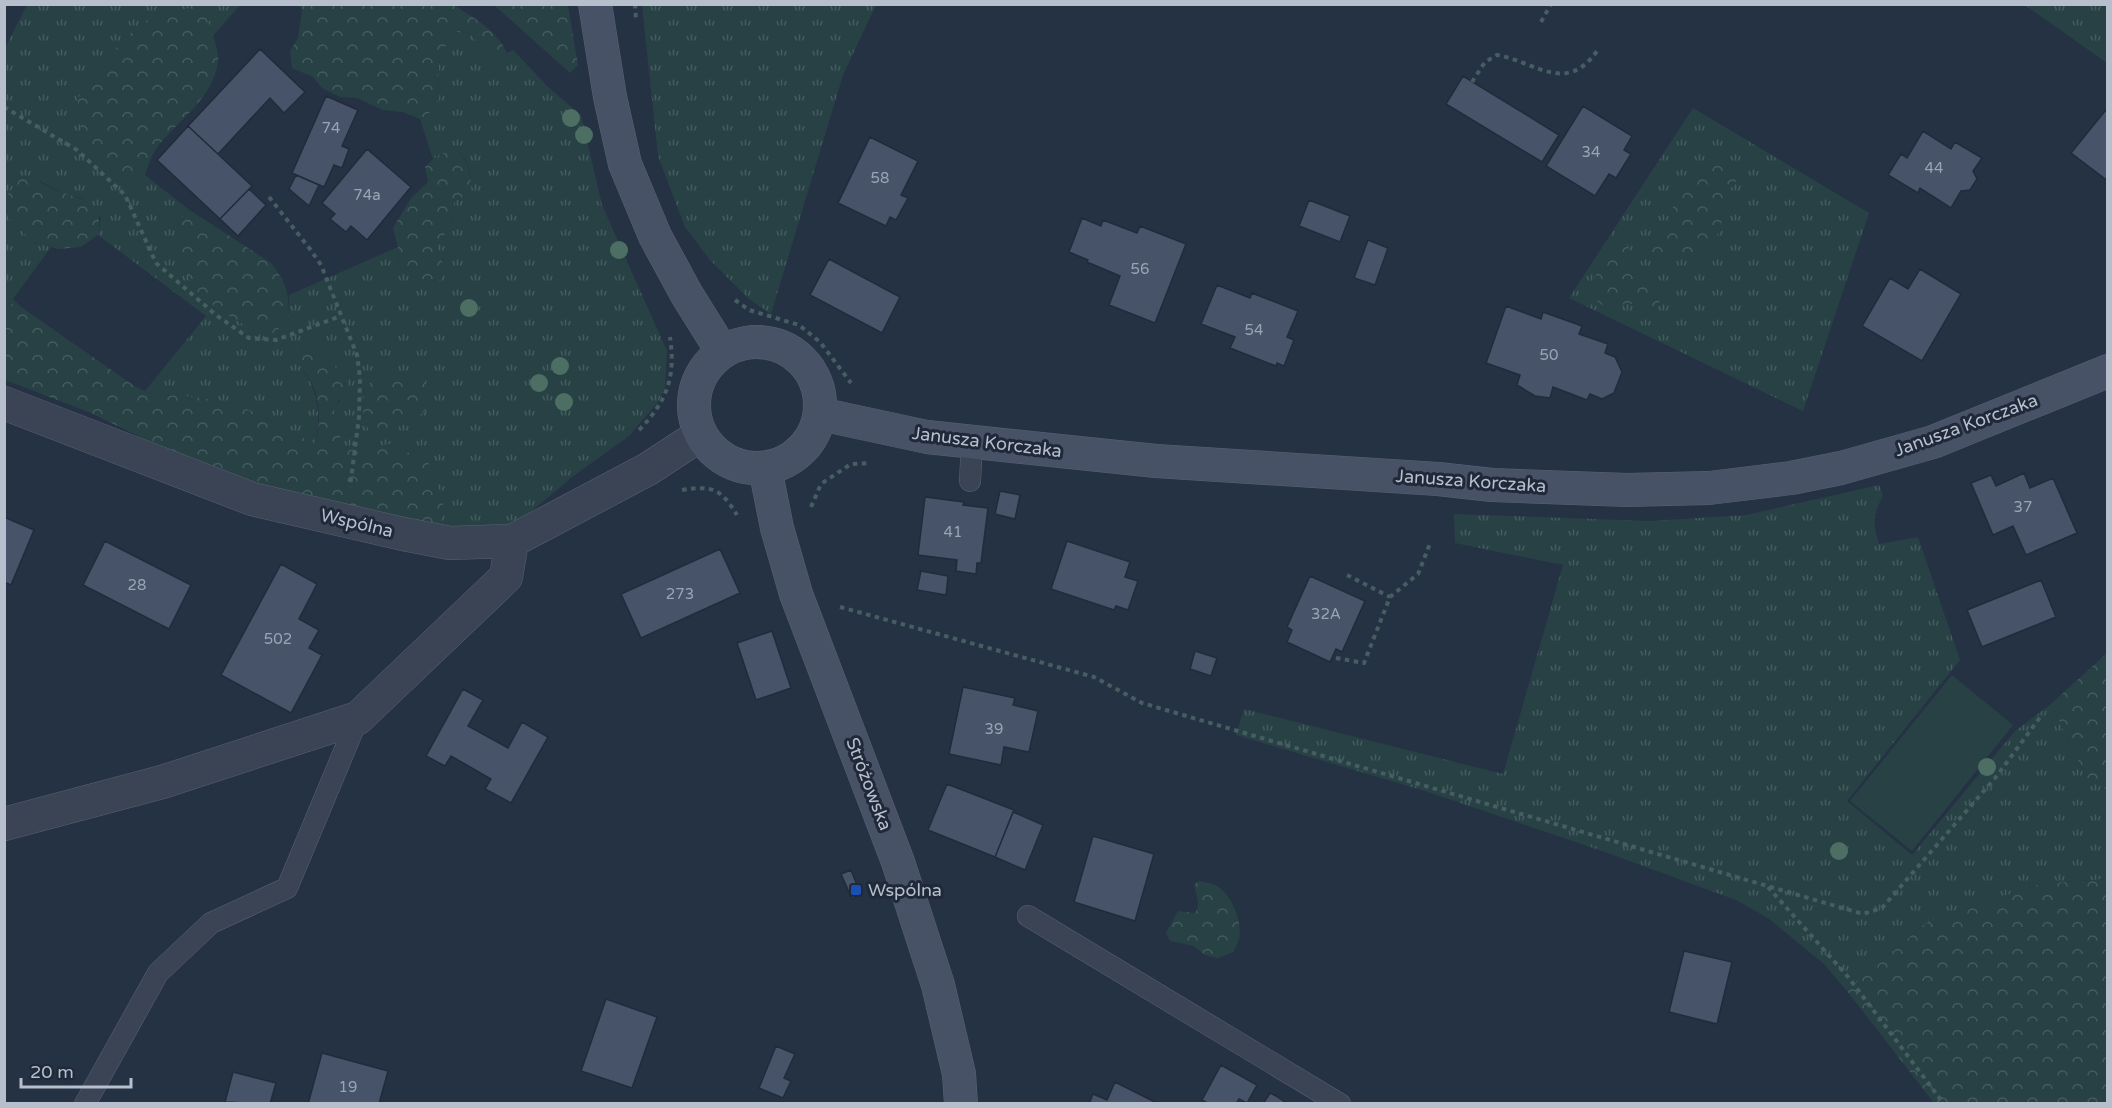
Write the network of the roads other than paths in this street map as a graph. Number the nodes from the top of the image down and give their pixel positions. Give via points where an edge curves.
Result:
1 (595, 4) edge
2 (722, 351) junction
3 (2108, 371) edge
4 (4, 403) edge
5 (820, 414) junction
6 (700, 435) junction
7 (972, 443) junction
8 (765, 468) junction
9 (970, 481) dead end
10 (512, 541) junction
11 (358, 718) junction
12 (4, 824) edge
13 (1028, 916) dead end
14 (85, 1104) edge
15 (961, 1104) edge
16 (1340, 1104) edge

1 - 2 street via 625,164 655,236
2 - 5 street via 749,341 777,344 802,360 817,384
2 - 6 street via 701,374 695,394 693,404
3 - 7 street, Janusza Korczaka via 1933,442 1841,468 1709,488 1627,490 1492,485 1156,461
4 - 10 street, Wspólna via 252,499 450,543
5 - 7 street, Janusza Korczaka
5 - 8 street via 814,433 802,450 785,462
6 - 8 street via 727,462
6 - 10 street, Wspólna via 648,470
7 - 9 lane
8 - 15 street, Stróżowska via 796,594 898,861 939,985 959,1074
10 - 11 street via 506,577
11 - 12 street via 162,782
11 - 14 lane via 287,888 211,923 158,972
13 - 16 lane

